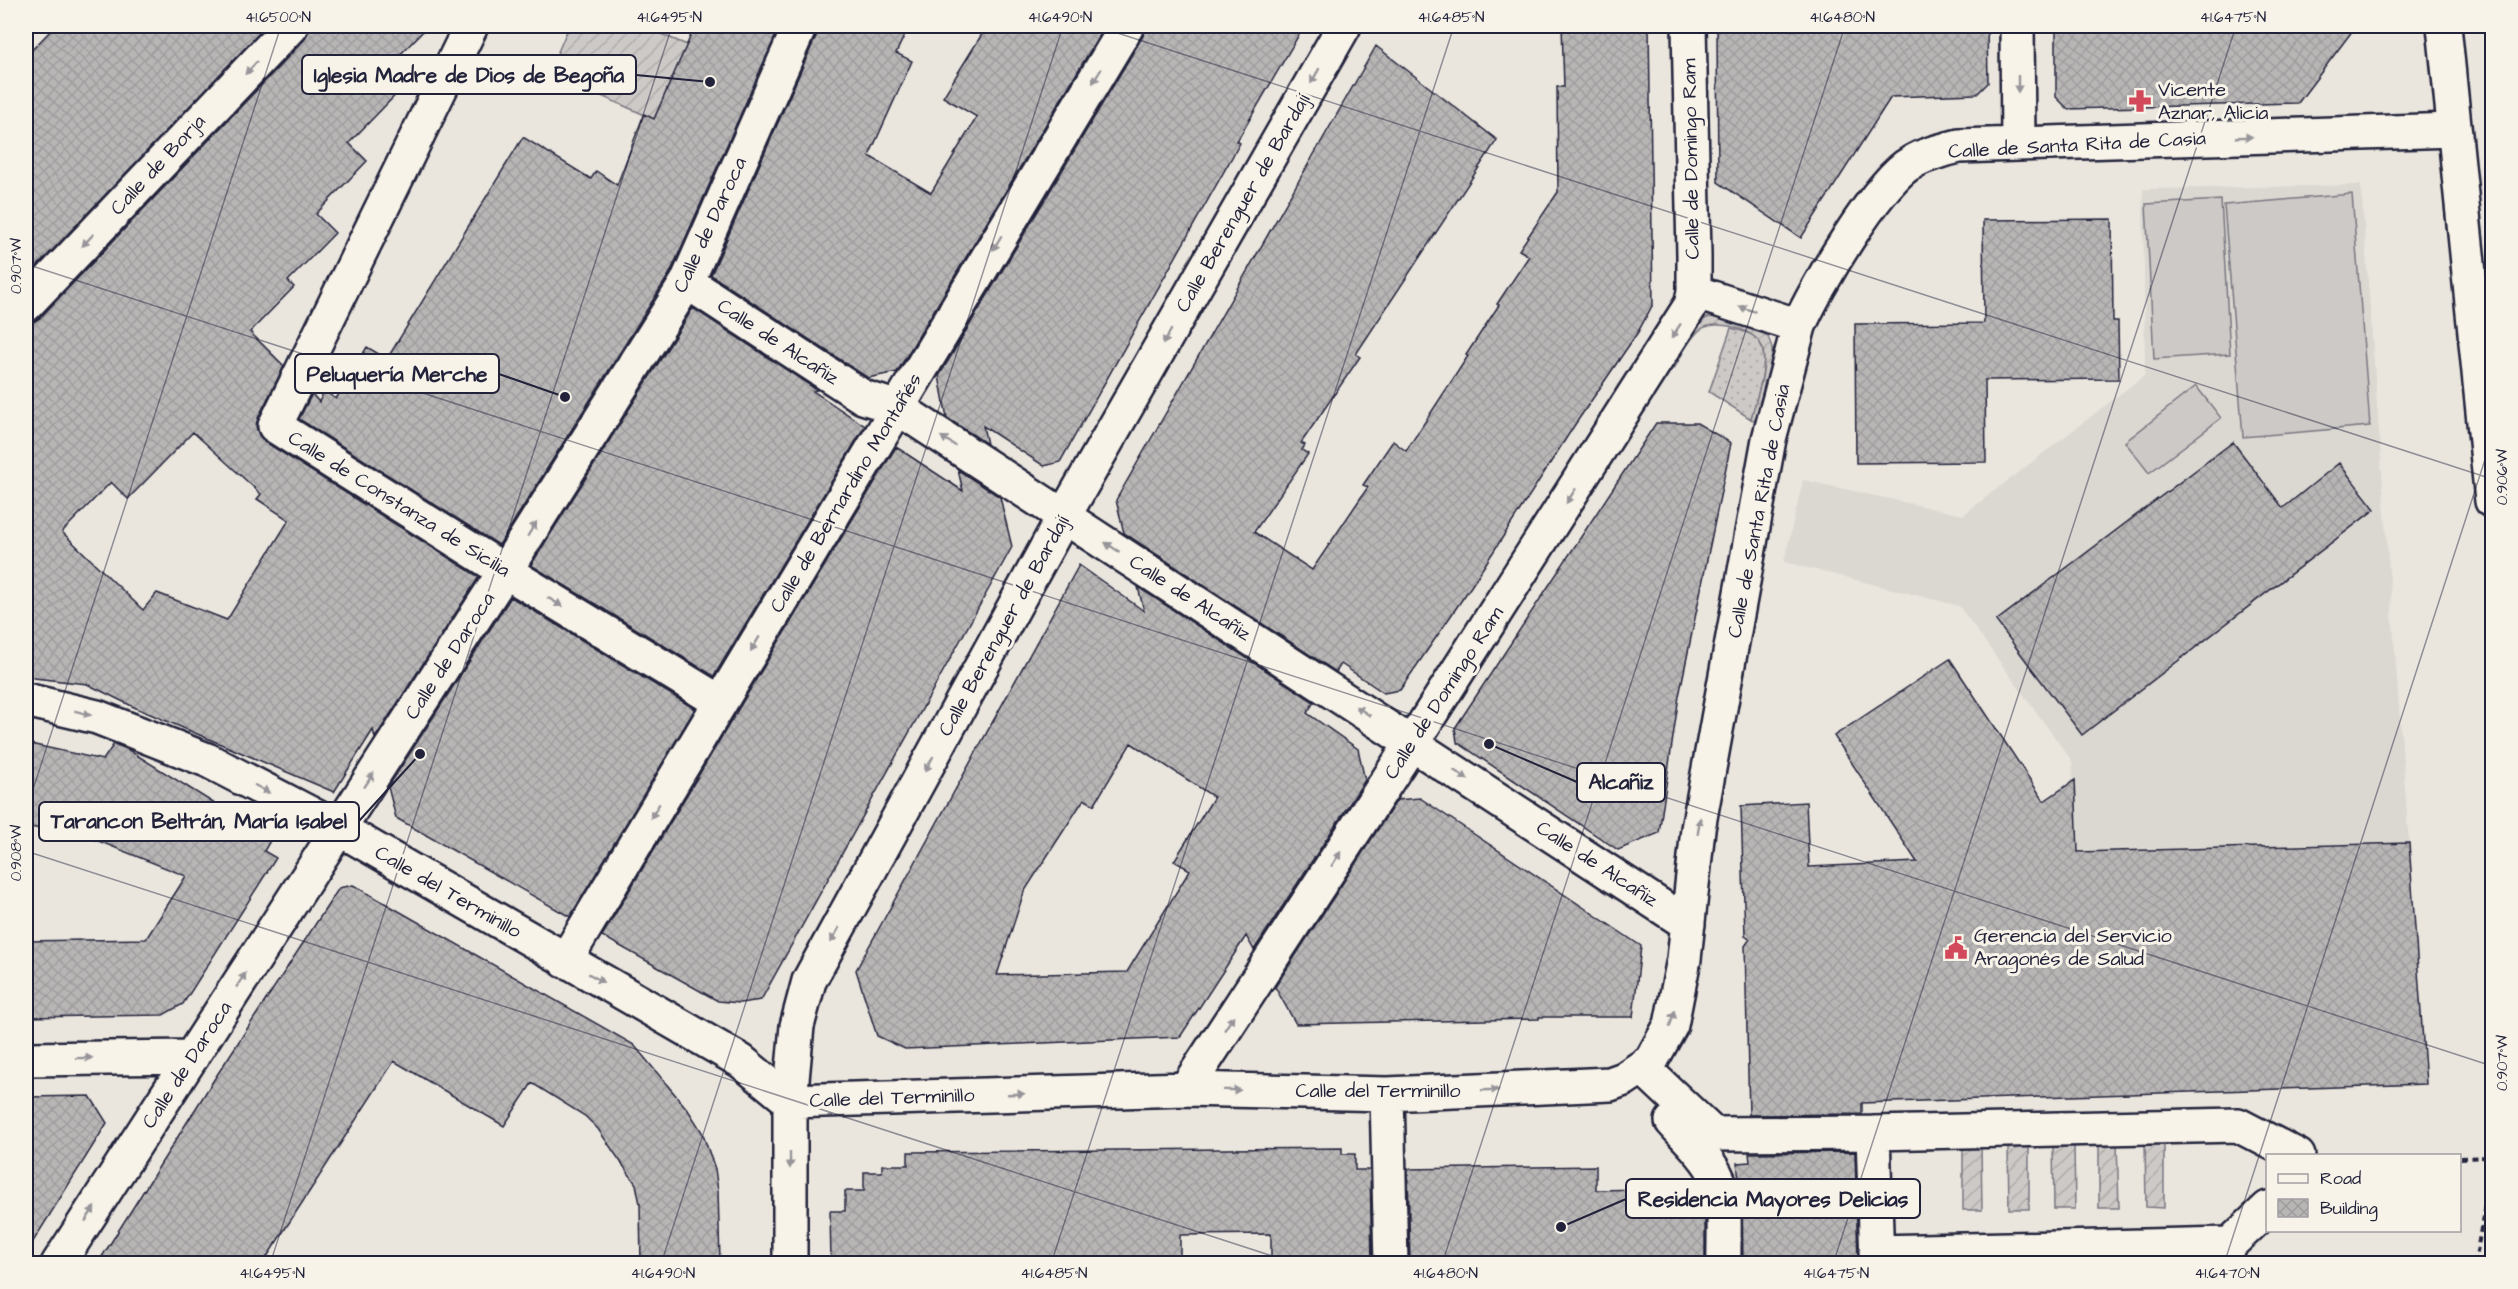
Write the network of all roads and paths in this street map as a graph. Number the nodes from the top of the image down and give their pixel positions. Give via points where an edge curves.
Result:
1 (291, 26) edge
2 (471, 26) edge
3 (800, 26) edge
4 (1127, 26) edge
5 (1344, 26) edge
6 (1689, 26) edge
7 (2017, 26) edge
8 (2444, 26) edge
9 (2453, 130) junction
10 (2018, 144) junction
11 (687, 282) junction
12 (1694, 292) junction
13 (26, 305) edge
14 (1799, 326) junction
15 (898, 408) junction
16 (2493, 501) edge
17 (1064, 516) junction
18 (505, 571) junction
19 (26, 700) edge
20 (720, 702) junction
21 (1412, 743) junction
22 (338, 828) junction
23 (1688, 924) junction
24 (565, 961) junction
25 (192, 1057) junction
26 (26, 1059) edge
27 (1636, 1071) junction
28 (1186, 1089) junction
29 (1387, 1094) junction
30 (790, 1101) junction
31 (1873, 1133) junction
32 (2296, 1154) edge
33 (2493, 1157) edge
34 (2461, 1158) edge
35 (2493, 1181) edge
36 (2266, 1210) edge
37 (2230, 1254) edge
38 (1876, 1258) edge
39 (58, 1263) edge
40 (790, 1263) edge
41 (1390, 1263) edge
42 (1724, 1263) edge
43 (2475, 1263) edge

1 -> 13 street, Calle de Borja
2 - 18 street, Calle de Constanza de Sicilia via 275,426
3 - 11 street, Calle de Daroca
4 -> 15 street, Calle de Bernardino Montañés
5 -> 17 street, Calle Berenguer de Bardají
6 - 12 street, Calle de Domingo Ram
7 -> 10 street
8 - 9 street
10 -> 9 street, Calle de Santa Rita de Casia
9 - 16 street
10 - 14 street, Calle de Santa Rita de Casia via 1959,146 1910,163 1880,192
11 - 15 street, Calle de Alcañiz via 863,397
18 -> 11 street, Calle de Daroca
14 -> 12 street
12 -> 21 street, Calle de Domingo Ram via 1683,320
23 -> 14 street, Calle de Santa Rita de Casia via 1698,829 1769,439
17 -> 15 street, Calle de Alcañiz
15 -> 20 street, Calle de Bernardino Montañés
21 -> 17 street, Calle de Alcañiz
17 -> 30 street, Calle Berenguer de Bardají via 809,981 797,1026
18 -> 20 street, Calle de Constanza de Sicilia
22 -> 18 street, Calle de Daroca
19 -> 22 street, Calle del Terminillo via 97,717 207,760
20 -> 24 street, Calle de Bernardino Montañés
21 -> 23 street, Calle de Alcañiz
28 -> 21 street, Calle de Domingo Ram
22 - 24 street, Calle del Terminillo
25 -> 22 street, Calle de Daroca
27 -> 23 street, Calle de Santa Rita de Casia via 1651,1061 1671,1025
24 -> 30 street, Calle del Terminillo via 741,1061
26 -> 25 street
39 -> 25 street, Calle de Daroca
29 -> 27 street, Calle del Terminillo via 1592,1086 1610,1084
27 - 31 street via 1713,1134
27 - 42 street via 1717,1176 1722,1192
28 -> 29 street, Calle del Terminillo
30 -> 28 street, Calle del Terminillo
29 - 41 street
30 -> 40 street, Calle Berenguer de Bardají
31 - 32 street via 2238,1125
31 - 38 street
33 - 34 path
35 - 43 path via 2489,1180
36 - 37 street
37 - 38 street

